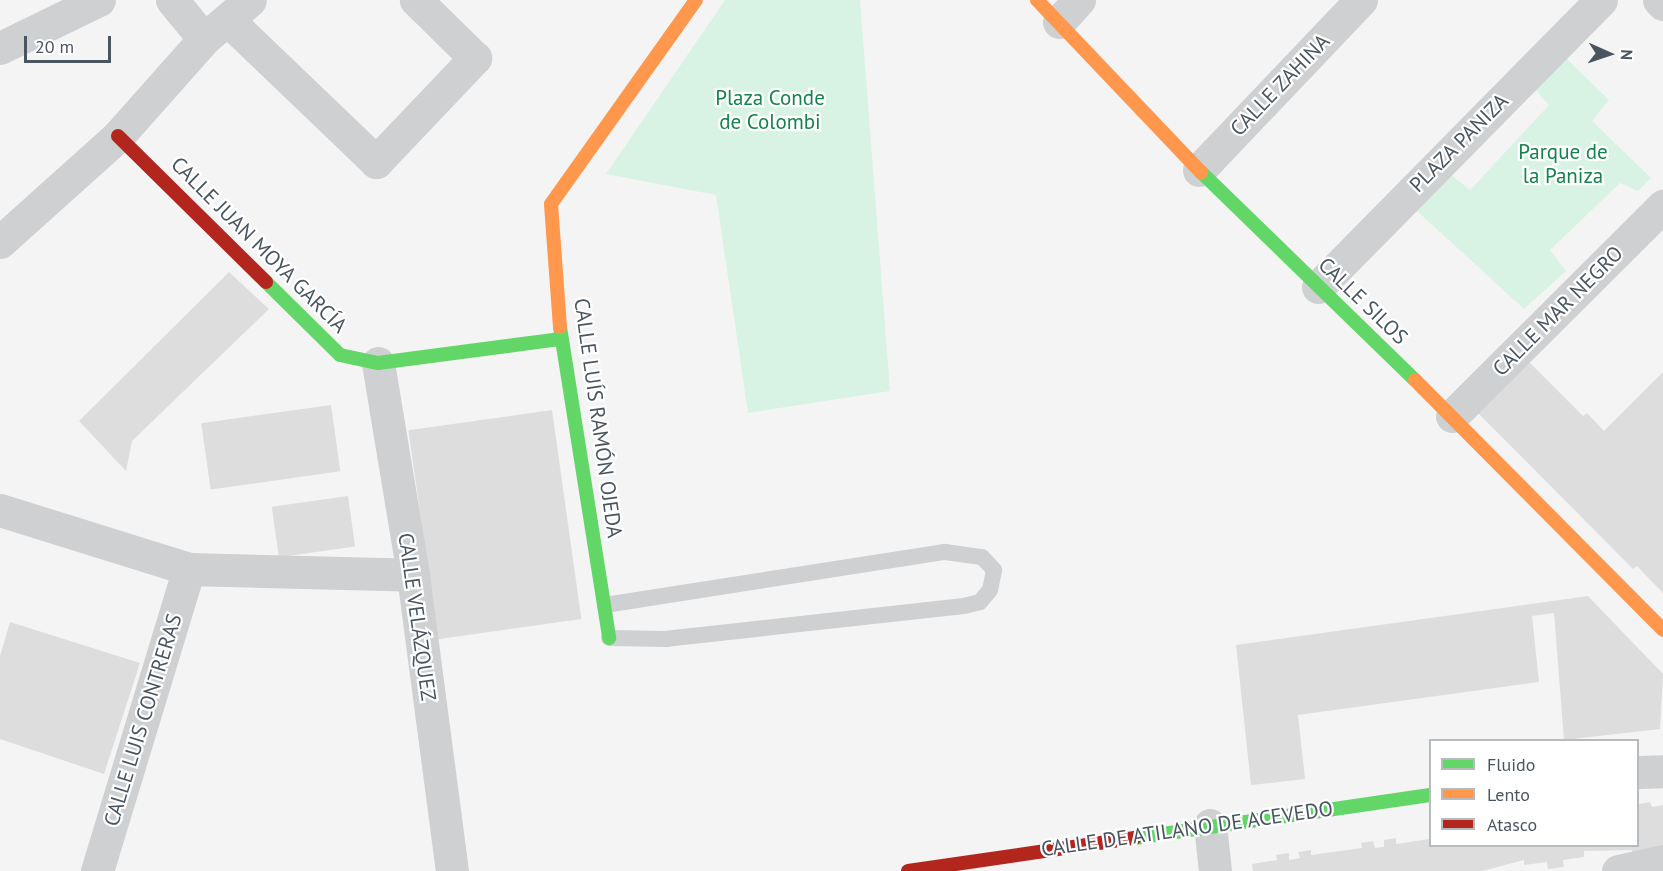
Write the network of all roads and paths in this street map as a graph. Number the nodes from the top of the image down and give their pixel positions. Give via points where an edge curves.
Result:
1 (99, 0) edge
2 (172, 0) edge
3 (417, 0) edge
4 (696, 0) edge
5 (1361, 0) edge
6 (1601, 0) edge
7 (1659, 0) edge
8 (1663, 4) edge
9 (1058, 7) edge
10 (228, 20) edge
11 (0, 48) edge
12 (118, 136) junction
13 (1199, 170) junction
14 (1663, 206) edge
15 (0, 242) edge
16 (1318, 287) junction
17 (561, 339) junction
18 (378, 363) junction
19 (1452, 416) junction
20 (0, 510) edge
21 (189, 569) junction
22 (413, 574) junction
23 (605, 605) junction
24 (1663, 630) edge
25 (609, 638) joint
26 (1663, 771) edge
27 (1639, 772) edge
28 (1429, 795) edge
29 (1210, 825) junction
30 (1663, 861) edge
31 (98, 871) edge
32 (452, 871) edge
33 (908, 871) edge
34 (1215, 871) edge
35 (1618, 871) edge

1 - 11 street
2 - 10 street
3 - 10 street via 475,58 376,162
4 - 17 street, CALLE LUÍS RAMÓN OJEDA via 551,204
5 - 13 street, CALLE ZAHINA
6 - 16 street, PLAZA PANIZA
7 - 8 street
9 - 13 street, CALLE SILOS
10 - 12 street
12 - 15 street
12 - 18 street, CALLE JUAN MOYA GARCÍA via 340,355
13 - 16 street, CALLE SILOS
14 - 19 street, CALLE MAR NEGRO
16 - 19 street, CALLE SILOS
17 - 18 street, CALLE JUAN MOYA GARCÍA
17 - 23 street, CALLE LUÍS RAMÓN OJEDA
18 - 22 street, CALLE VELÁZQUEZ
19 - 24 street, CALLE SILOS
20 - 21 street
21 - 22 street
21 - 31 street, CALLE LUIS CONTRERAS
22 - 32 street, CALLE VELÁZQUEZ
23 - 25 street, CALLE LUÍS RAMÓN OJEDA
23 - 25 lane via 945,552 982,557 994,570 990,590 980,602 964,606 667,639
26 - 27 street
28 - 29 street, CALLE DE ATILANO DE ACEVEDO
29 - 33 street, CALLE DE ATILANO DE ACEVEDO
29 - 34 street
30 - 35 street

